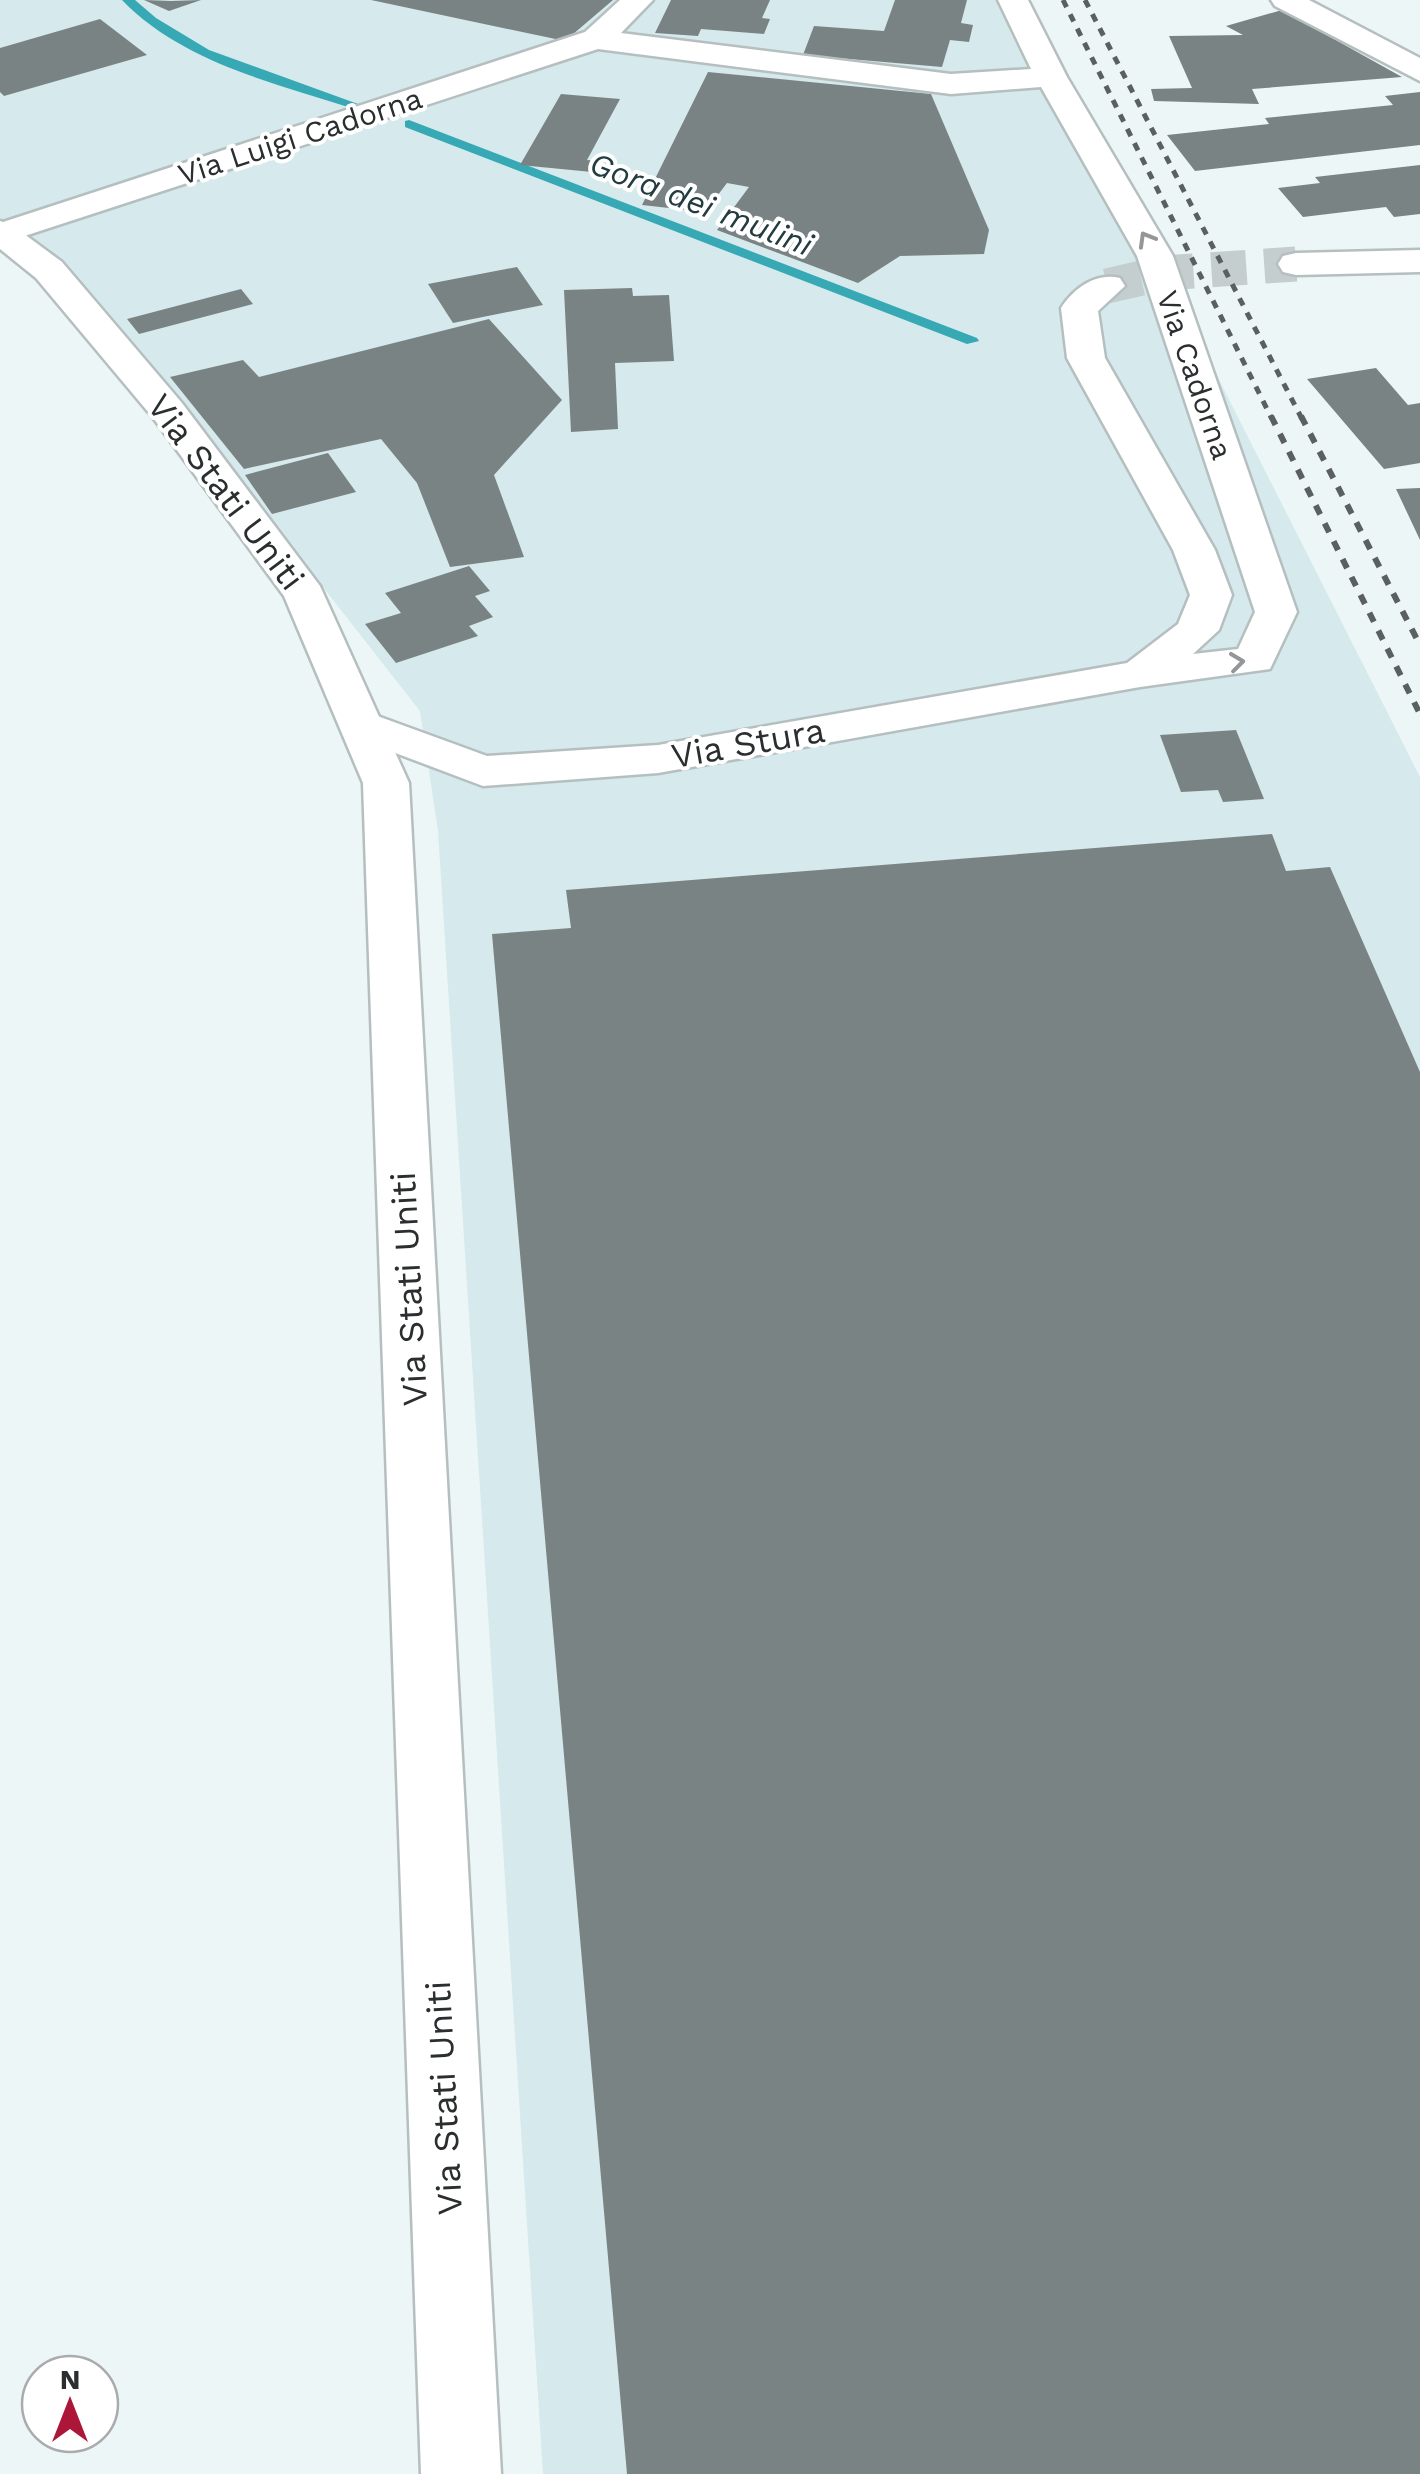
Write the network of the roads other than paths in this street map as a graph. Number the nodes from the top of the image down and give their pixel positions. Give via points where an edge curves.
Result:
1 (638, 0) edge
2 (1013, 0) edge
3 (1286, 0) edge
4 (596, 39) junction
5 (1420, 71) edge
6 (1050, 77) junction
7 (1, 233) edge
8 (1420, 262) edge
9 (1296, 264) tunnel mouth
10 (1107, 286) tunnel mouth
11 (1140, 674) junction
12 (361, 724) junction
13 (461, 2474) edge

1 - 4 street, Via Luigi Cadorna
2 - 6 street, Via Cadorna
3 - 5 street
4 - 6 street, Via Luigi Cadorna via 951,84
4 - 7 street, Via Luigi Cadorna
11 -> 6 street, Via Cadorna via 1255,660 1276,612 1155,256
7 - 12 street, Via Stati Uniti via 49,270 168,411 305,595
8 - 9 street
10 - 11 street via 1079,308 1086,358 1194,550 1212,595 1197,630
11 - 12 street, Via Stura via 658,759 561,766 483,770
12 - 13 street, Via Stati Uniti via 386,784

